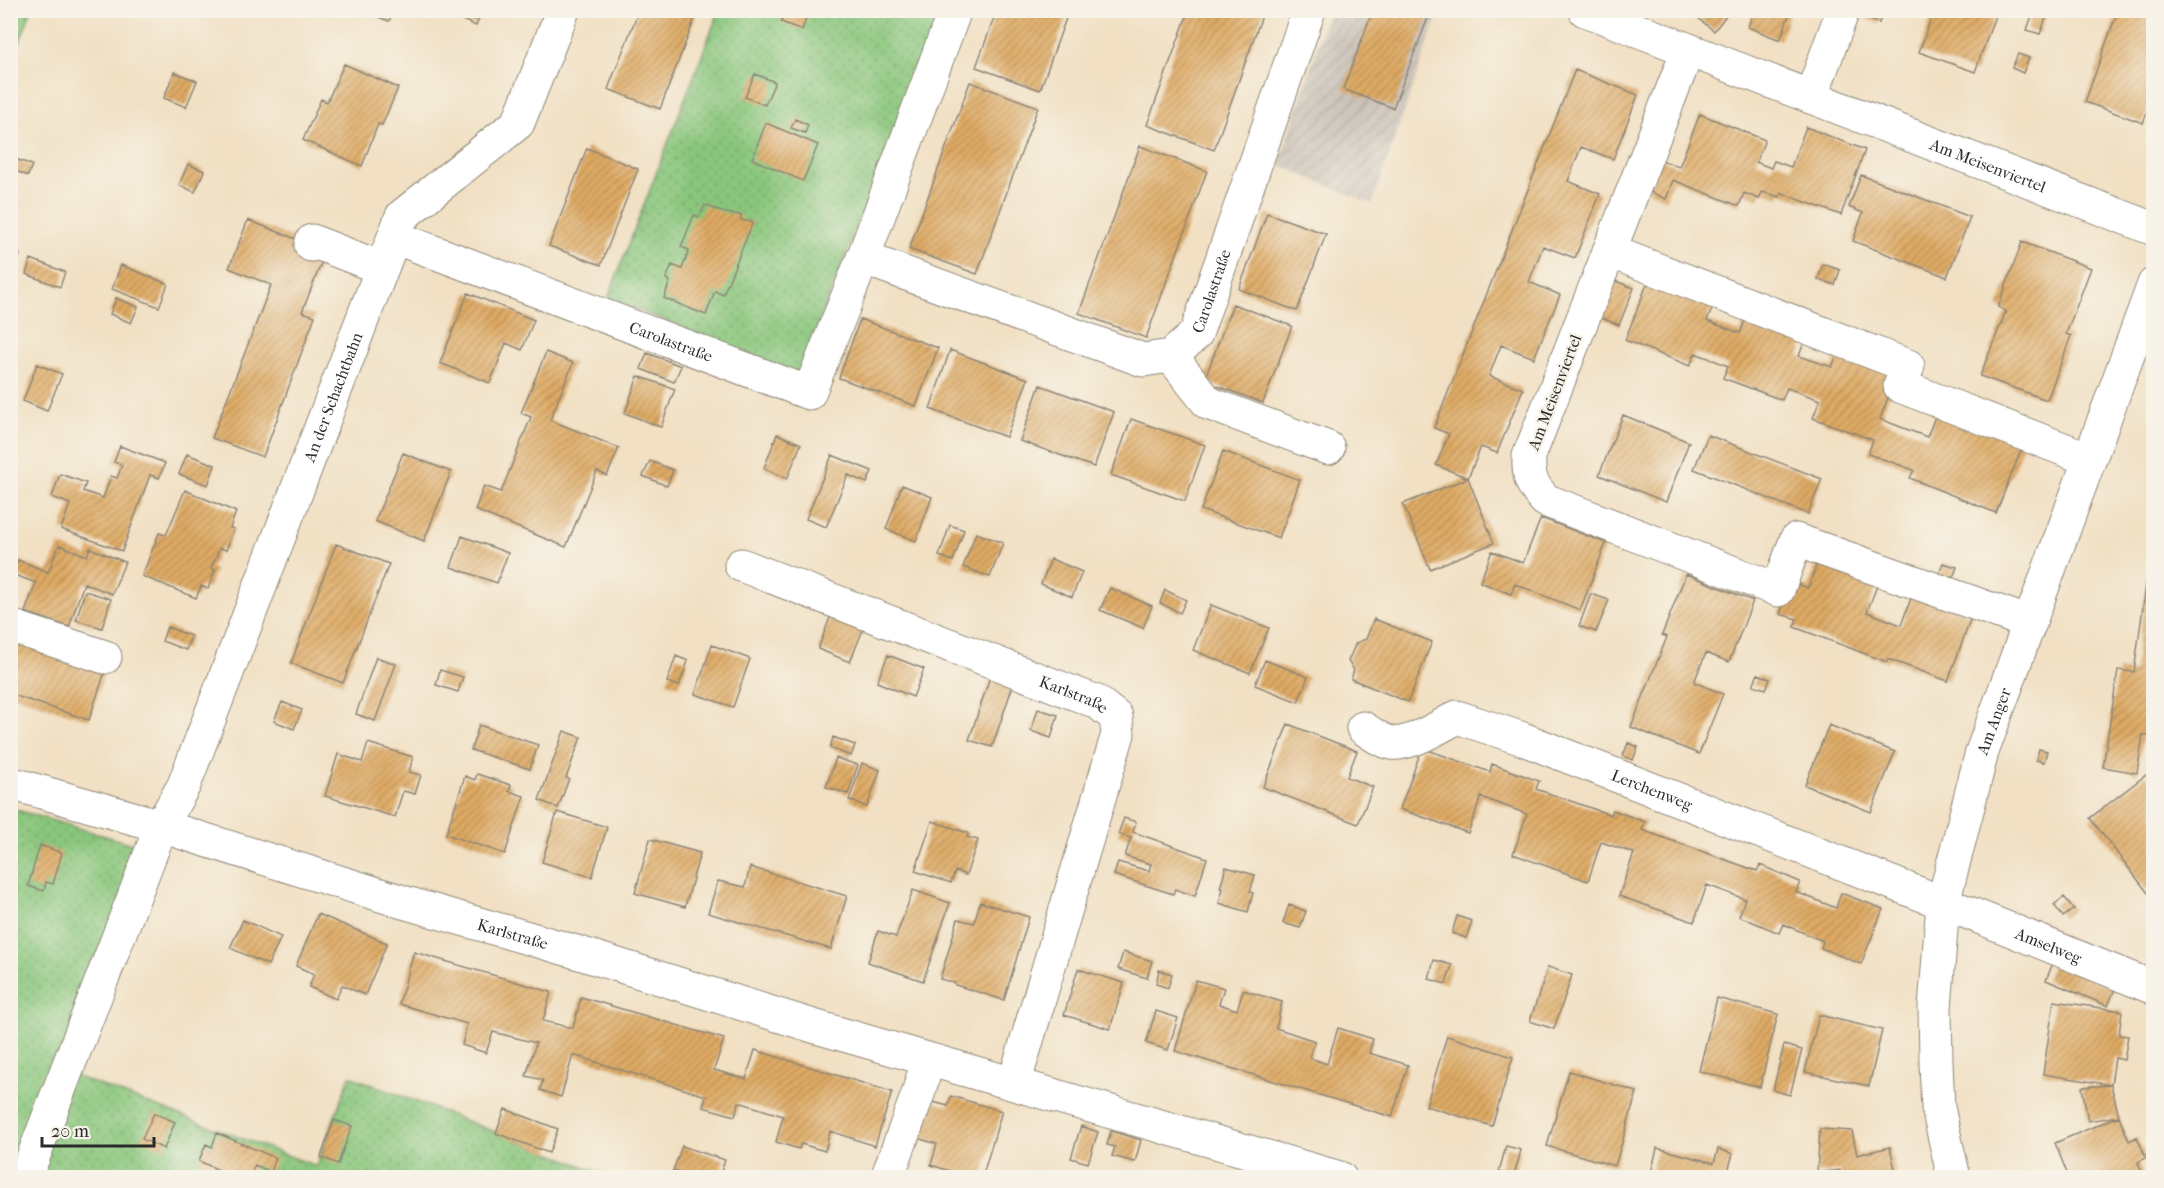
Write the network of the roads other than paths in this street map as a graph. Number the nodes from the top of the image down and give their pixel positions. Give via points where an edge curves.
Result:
1 (563, 10) edge
2 (955, 10) edge
3 (1309, 10) edge
4 (1585, 10) edge
5 (1842, 10) edge
6 (1688, 50) junction
7 (1811, 97) junction
8 (2154, 229) edge
9 (394, 237) junction
10 (311, 245) dead end
11 (1609, 251) junction
12 (863, 258) junction
13 (381, 268) junction
14 (2154, 284) edge
15 (1171, 356) junction
16 (1328, 448) dead end
17 (2089, 459) junction
18 (741, 564) dead end
19 (2030, 623) junction
20 (10, 626) edge
21 (88, 642) dead end
22 (1363, 728) dead end
23 (10, 783) edge
24 (162, 826) junction
25 (1943, 903) junction
26 (2154, 988) edge
27 (928, 1060) junction
28 (1014, 1084) junction
29 (25, 1178) edge
30 (886, 1178) edge
31 (1340, 1178) edge
32 (1954, 1178) edge

1 - 9 street, An der Schachtbahn via 518,123 402,216
2 - 12 street, Carolastraße
3 - 15 street, Carolastraße via 1196,334
4 - 6 street, Am Meisenviertel
5 - 7 street
6 - 7 street, Am Meisenviertel
6 - 11 street, Am Meisenviertel
7 - 8 street, Am Meisenviertel
9 - 12 street, Carolastraße via 809,393
9 - 13 street, An der Schachtbahn
10 - 13 street via 312,241
11 - 17 street via 1908,366 1900,386
11 - 19 street, Am Meisenviertel via 1529,456 1528,472 1533,486 1545,500 1778,590 1796,540
12 - 15 street via 1143,360
13 - 24 street, An der Schachtbahn via 184,785
14 - 17 street, Am Anger
15 - 16 street via 1208,403
17 - 19 street, Am Anger
18 - 28 street, Karlstraße via 1097,702 1126,717
19 - 25 street, Am Anger via 1982,752
20 - 21 street
22 - 25 street, Lerchenweg via 1395,744 1424,735 1457,717 1523,739
23 - 24 street, Karlstraße
24 - 27 street, Karlstraße
24 - 29 street, An der Schachtbahn
25 - 26 street, Amselweg
25 - 32 street, Am Anger via 1935,1008 1936,1062 1938,1108
27 - 28 street, Karlstraße
27 - 30 street
28 - 31 street, Karlstraße

